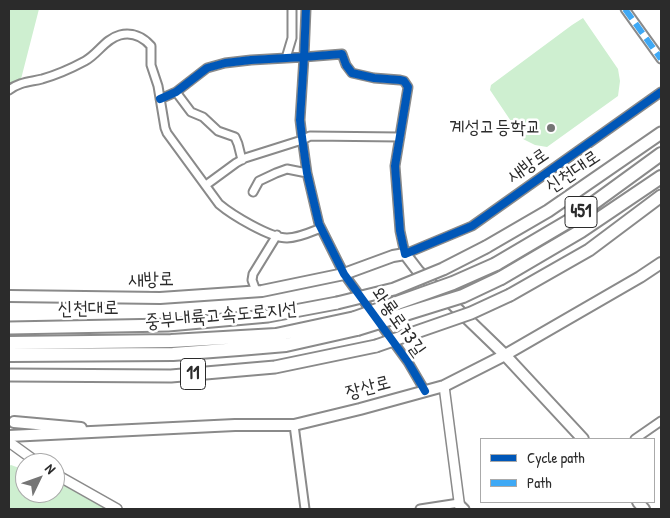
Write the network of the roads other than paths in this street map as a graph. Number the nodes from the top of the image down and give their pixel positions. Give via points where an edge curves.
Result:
1 (292, 9) edge
2 (306, 9) edge
3 (625, 9) edge
4 (304, 56) junction
5 (286, 58) junction
6 (661, 59) edge
7 (9, 90) edge
8 (176, 92) junction
9 (661, 92) edge
10 (160, 99) junction
11 (661, 133) edge
12 (400, 137) junction
13 (302, 140) junction
14 (661, 154) edge
15 (242, 160) junction
16 (307, 173) junction
17 (661, 177) edge
18 (206, 185) junction
19 (253, 192) dead end
20 (661, 196) edge
21 (321, 228) junction
22 (277, 235) junction
23 (405, 254) junction
24 (661, 263) edge
25 (344, 274) junction
26 (256, 291) junction
27 (9, 296) edge
28 (356, 324) junction
29 (9, 328) edge
30 (9, 343) edge
31 (9, 355) edge
32 (505, 355) junction
33 (9, 375) edge
34 (444, 386) junction
35 (425, 391) junction
36 (12, 419) edge
37 (661, 420) edge
38 (294, 425) junction
39 (112, 431) junction
40 (9, 436) edge
41 (582, 438) edge
42 (636, 438) edge
43 (9, 442) edge
44 (24, 453) edge
45 (65, 480) edge
46 (461, 507) edge
47 (117, 509) edge
48 (305, 509) edge
49 (420, 509) edge

1 - 5 street via 292,38
2 - 4 street, 와룡로73길
3 - 6 street
4 - 5 street
4 - 12 street via 342,54 352,73 404,81 408,87
4 - 13 street, 와룡로73길
5 - 8 street via 225,63 207,68
7 - 10 street via 86,60 109,40 131,34 140,36 151,46 151,65
8 - 10 street
8 - 15 street via 191,112 218,131 235,137
9 - 23 street, 새방로 via 472,226
10 - 18 street via 167,133
11 - 29 highway, 신천대로, bridge via 548,211 444,269 394,289 268,316 168,325
12 - 13 street via 332,135 310,136
12 - 23 street via 396,166 400,231
13 - 15 street
13 - 16 street, 와룡로73길
14 - 28 highway, 중부내륙고속도로지선 / 451, bridge via 569,221 496,264
15 - 18 street
16 - 19 street via 288,169 276,173 259,182
16 - 21 street, 와룡로73길
17 - 28 highway, 중부내륙고속도로지선 / 451, bridge via 581,231 501,278 463,296
18 - 22 street via 227,210
20 - 33 highway, 11, bridge via 589,250 510,295 471,314 376,346 275,367 171,376
21 - 22 street via 286,238
21 - 25 street, 와룡로73길
22 - 26 street via 253,274
23 - 25 main road, 새방로
23 - 32 main road via 418,271
24 - 32 main road, 장산로
25 - 26 main road, 새방로
25 - 35 street, 와룡로73길 via 408,362
26 - 27 main road, 새방로 via 160,298
28 - 30 highway, 중부내륙고속도로지선 / 451 via 276,334 171,341
28 - 31 highway, 중부내륙고속도로지선 / 451 via 286,345 173,354
32 - 34 main road, 장산로
32 - 41 main road
34 - 35 main road, 장산로
34 - 46 street
35 - 38 main road, 장산로
36 - 39 main road, 장산로
37 - 42 street
38 - 39 main road, 장산로
38 - 48 street
39 - 40 main road, 장산로
43 - 44 street
45 - 47 street
46 - 49 street

